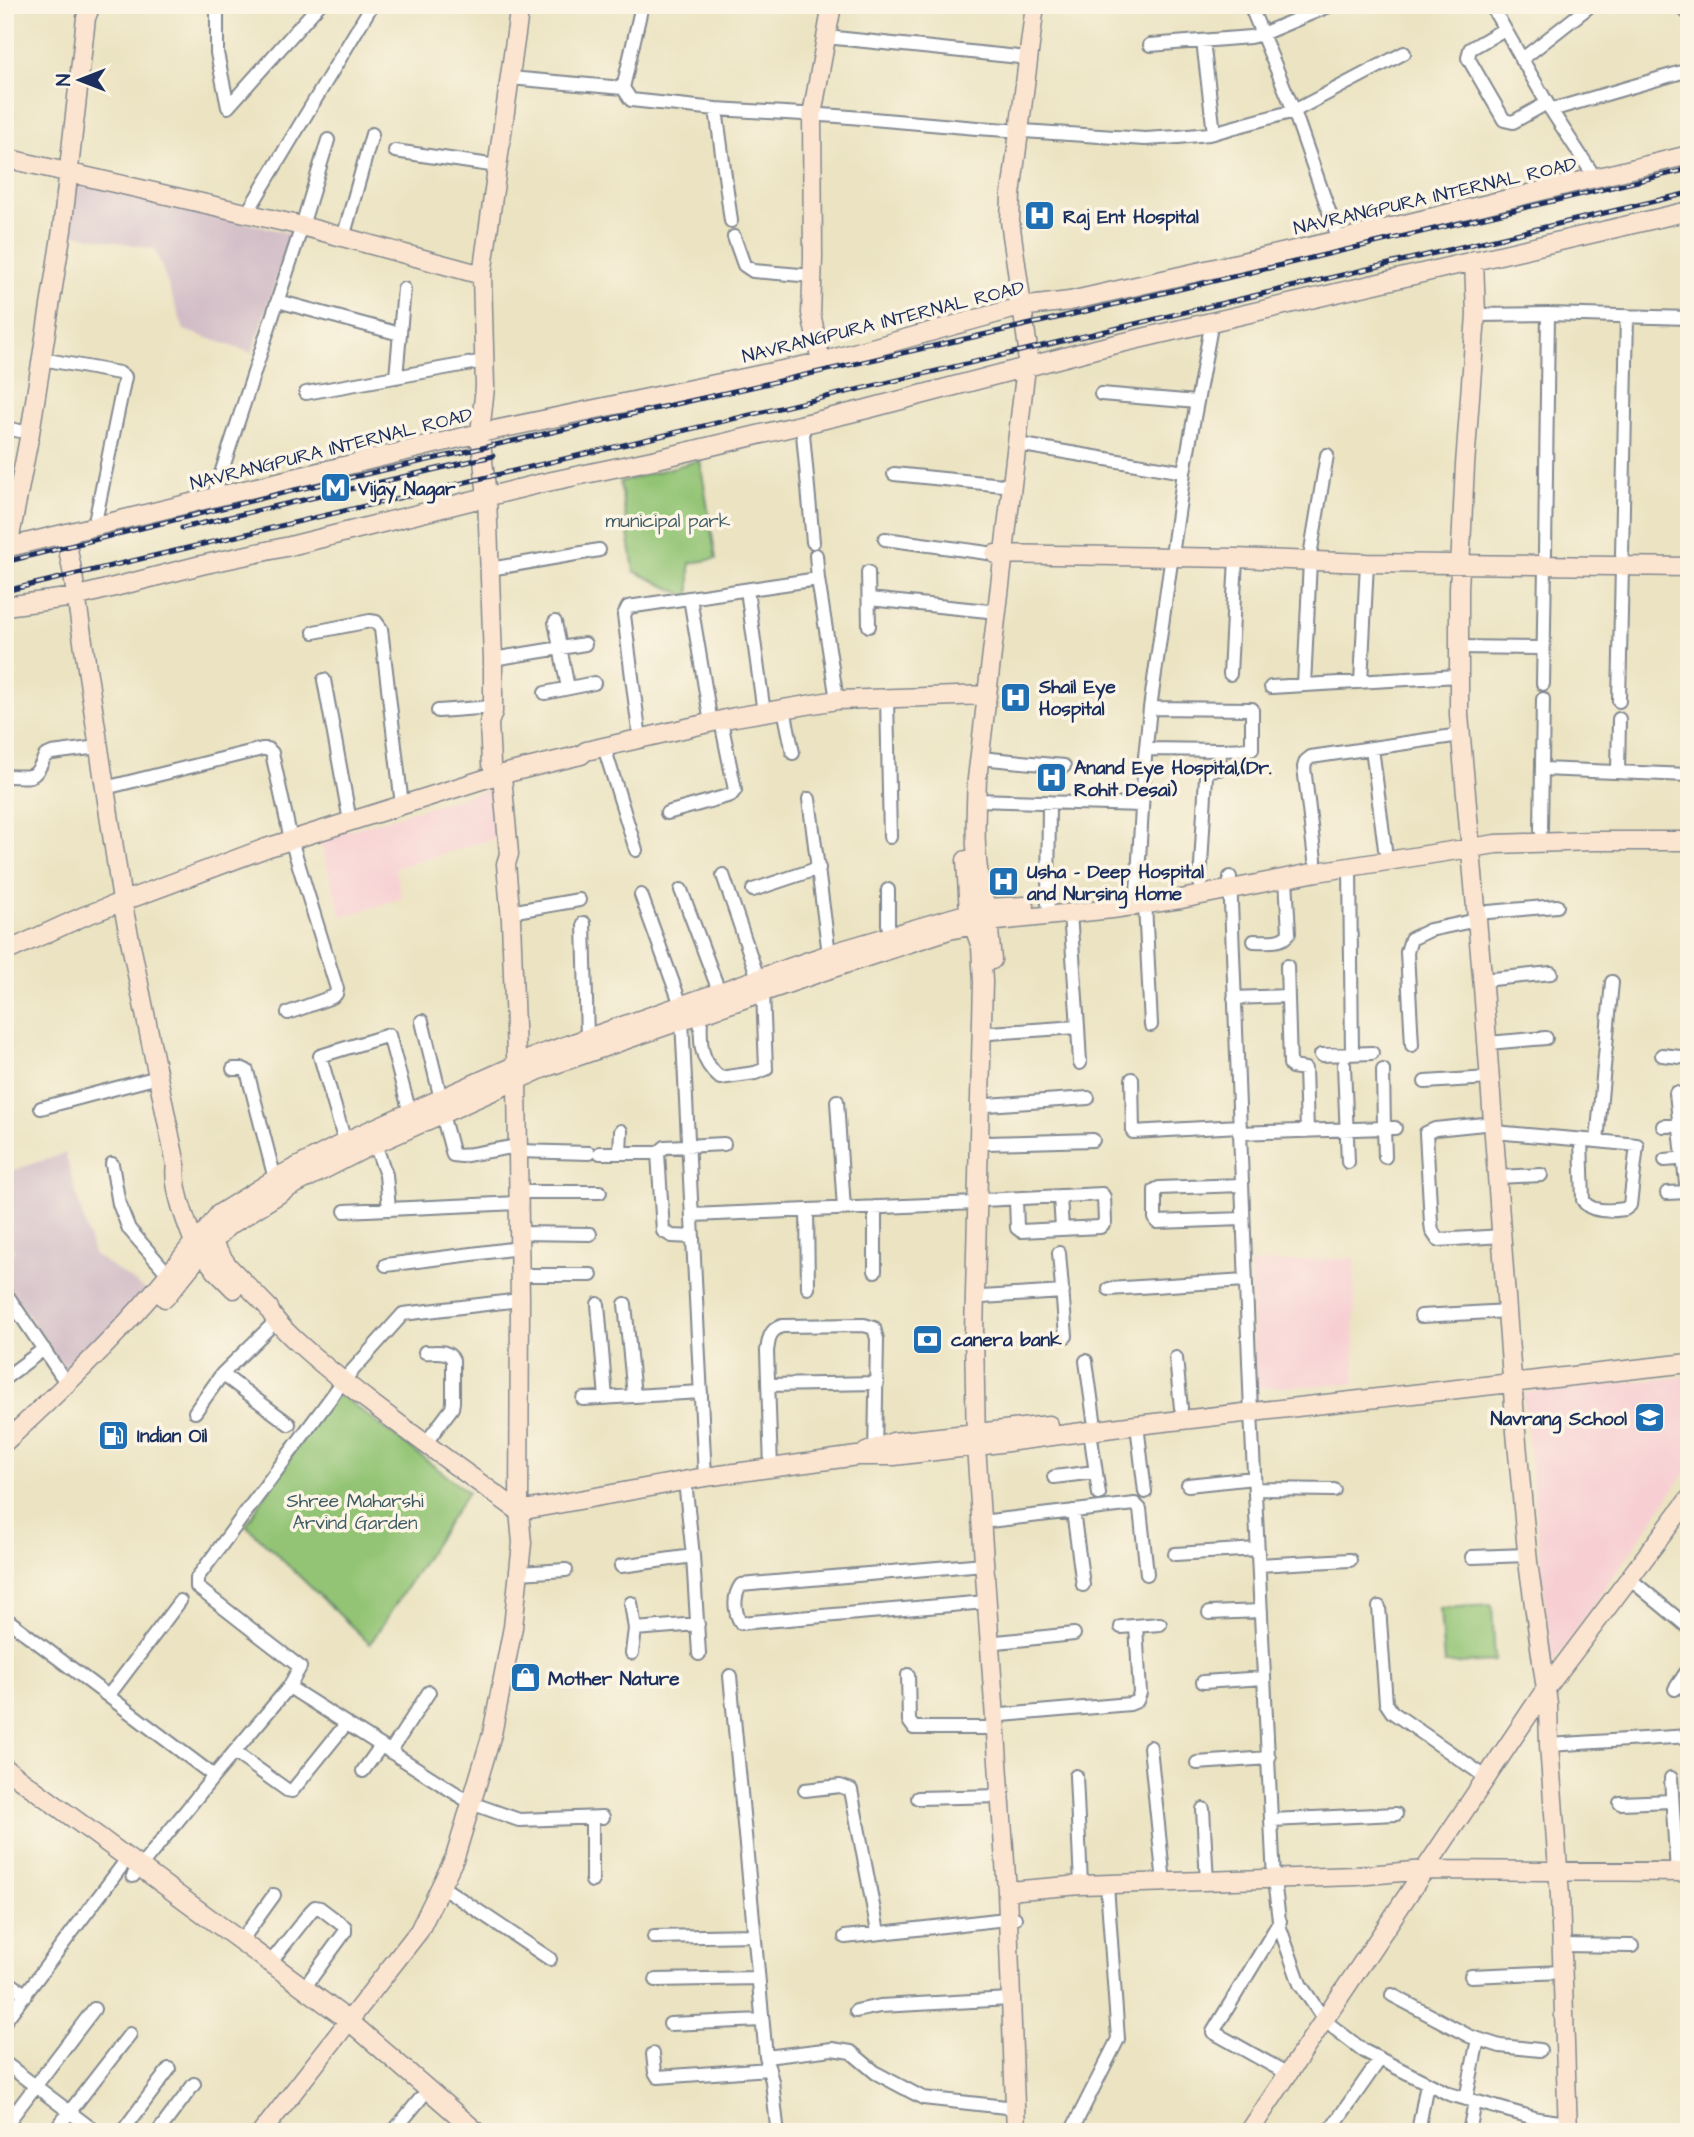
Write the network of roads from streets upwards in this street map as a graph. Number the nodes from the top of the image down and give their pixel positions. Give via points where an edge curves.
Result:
1 (7, 5) edge
2 (91, 5) edge
3 (217, 5) edge
4 (319, 5) edge
5 (372, 5) edge
6 (520, 5) edge
7 (642, 5) edge
8 (832, 5) edge
9 (1035, 5) edge
10 (1250, 5) edge
11 (1331, 5) edge
12 (1491, 5) edge
13 (1591, 5) edge
14 (1679, 5) edge
15 (1689, 14) edge
16 (5, 19) edge
17 (1503, 30) junction
18 (1262, 34) junction
19 (826, 37) junction
20 (1203, 41) junction
21 (1150, 45) dead end
22 (1404, 53) dead end
23 (1028, 58) junction
24 (1521, 60) junction
25 (1689, 70) edge
26 (510, 78) junction
27 (623, 88) junction
28 (1548, 106) junction
29 (716, 109) junction
30 (1294, 111) junction
31 (812, 115) junction
32 (1019, 131) junction
33 (1214, 133) junction
34 (372, 134) dead end
35 (328, 140) dead end
36 (395, 151) dead end
37 (1689, 155) edge
38 (5, 158) edge
39 (497, 166) junction
40 (68, 173) junction
41 (1596, 179) junction
42 (1689, 211) edge
43 (247, 213) junction
44 (731, 221) dead end
45 (302, 226) junction
46 (734, 237) dead end
47 (343, 238) junction
48 (1339, 240) junction
49 (1475, 260) junction
50 (482, 275) junction
51 (812, 276) junction
52 (404, 289) dead end
53 (285, 303) dead end
54 (1020, 307) junction
55 (1548, 314) junction
56 (1476, 315) junction
57 (1627, 317) junction
58 (1689, 318) edge
59 (1212, 321) junction
60 (400, 334) junction
61 (42, 359) junction
62 (484, 361) junction
63 (821, 362) junction
64 (1023, 364) junction
65 (396, 377) junction
66 (306, 393) dead end
67 (1101, 394) dead end
68 (1197, 401) junction
69 (802, 423) junction
70 (5, 428) edge
71 (30, 433) junction
72 (480, 433) junction
73 (1017, 444) junction
74 (1327, 454) dead end
75 (1184, 472) junction
76 (894, 474) dead end
77 (1003, 485) junction
78 (212, 498) junction
79 (487, 498) junction
80 (94, 527) junction
81 (65, 534) junction
82 (886, 539) dead end
83 (7, 548) edge
84 (1000, 549) junction
85 (599, 550) dead end
86 (1173, 552) junction
87 (1311, 555) junction
88 (1689, 556) edge
89 (1236, 558) junction
90 (1461, 559) junction
91 (1545, 559) junction
92 (1622, 560) junction
93 (1367, 563) junction
94 (1689, 567) edge
95 (490, 569) junction
96 (868, 572) dead end
97 (818, 579) junction
98 (747, 590) junction
99 (75, 597) junction
100 (690, 598) junction
101 (869, 599) junction
102 (5, 606) edge
103 (988, 611) junction
104 (555, 622) dead end
105 (869, 626) dead end
106 (314, 632) dead end
107 (585, 644) dead end
108 (1457, 646) junction
109 (560, 648) junction
110 (1543, 648) junction
111 (493, 659) junction
112 (1230, 674) dead end
113 (1458, 676) junction
114 (324, 680) dead end
115 (1361, 682) junction
116 (594, 683) dead end
117 (1543, 684) dead end
118 (1304, 685) junction
119 (1271, 687) dead end
120 (569, 688) junction
121 (545, 693) dead end
122 (982, 695) junction
123 (887, 698) junction
124 (1543, 699) dead end
125 (837, 700) junction
126 (1619, 701) dead end
127 (1150, 708) junction
128 (493, 709) junction
129 (784, 709) junction
130 (438, 711) dead end
131 (764, 713) junction
132 (1619, 719) dead end
133 (716, 722) junction
134 (1460, 734) junction
135 (640, 739) junction
136 (98, 747) junction
137 (604, 747) junction
138 (1372, 748) junction
139 (1146, 749) junction
140 (1220, 750) junction
141 (793, 753) dead end
142 (980, 758) junction
143 (1064, 766) dead end
144 (1542, 769) junction
145 (496, 771) junction
146 (1618, 772) junction
147 (1689, 775) edge
148 (5, 776) edge
149 (104, 788) junction
150 (809, 799) dead end
151 (976, 800) junction
152 (1049, 802) junction
153 (402, 805) junction
154 (1142, 805) junction
155 (667, 814) dead end
156 (351, 821) junction
157 (1689, 829) edge
158 (1541, 830) junction
159 (890, 837) dead end
160 (291, 840) junction
161 (1689, 841) edge
162 (1470, 842) junction
163 (1385, 849) junction
164 (636, 850) dead end
165 (1315, 860) junction
166 (1350, 867) junction
167 (819, 868) junction
168 (723, 875) dead end
169 (1286, 878) junction
170 (1200, 883) junction
171 (1230, 883) junction
172 (681, 890) dead end
173 (753, 890) dead end
174 (888, 890) dead end
175 (641, 895) dead end
176 (1141, 899) junction
177 (579, 900) dead end
178 (122, 901) junction
179 (1048, 904) junction
180 (1557, 905) dead end
181 (510, 912) junction
182 (1070, 914) junction
183 (979, 917) junction
184 (1477, 917) junction
185 (584, 923) dead end
186 (891, 936) junction
187 (1254, 941) dead end
188 (5, 952) edge
189 (829, 954) junction
190 (1287, 966) dead end
191 (1551, 974) dead end
192 (1483, 980) junction
193 (1612, 982) dead end
194 (760, 984) junction
195 (719, 992) junction
196 (1287, 996) junction
197 (1234, 998) junction
198 (681, 1012) junction
199 (288, 1013) dead end
200 (701, 1015) junction
201 (422, 1021) dead end
202 (1149, 1025) dead end
203 (1078, 1027) junction
204 (990, 1033) junction
205 (587, 1038) junction
206 (1546, 1038) dead end
207 (1488, 1043) junction
208 (1412, 1045) dead end
209 (1373, 1053) dead end
210 (1352, 1054) junction
211 (1321, 1055) dead end
212 (1662, 1055) dead end
213 (1689, 1058) edge
214 (1080, 1063) dead end
215 (1344, 1065) dead end
216 (233, 1069) dead end
217 (1383, 1070) dead end
218 (517, 1073) junction
219 (158, 1077) junction
220 (1490, 1078) junction
221 (1132, 1079) dead end
222 (1425, 1082) dead end
223 (1676, 1093) dead end
224 (1088, 1098) dead end
225 (837, 1101) dead end
226 (988, 1105) junction
227 (442, 1107) junction
228 (41, 1108) dead end
229 (410, 1113) junction
230 (1684, 1125) edge
231 (1663, 1126) dead end
232 (1494, 1127) junction
233 (1389, 1128) junction
234 (1346, 1129) junction
235 (1239, 1130) junction
236 (621, 1131) dead end
237 (1307, 1131) junction
238 (1093, 1140) dead end
239 (1581, 1140) junction
240 (1597, 1141) junction
241 (345, 1142) junction
242 (375, 1143) junction
243 (986, 1143) junction
244 (724, 1144) dead end
245 (688, 1146) junction
246 (518, 1149) junction
247 (620, 1153) junction
248 (657, 1153) junction
249 (1385, 1157) dead end
250 (1686, 1158) edge
251 (1665, 1160) dead end
252 (1348, 1162) dead end
253 (112, 1164) dead end
254 (1541, 1175) dead end
255 (1497, 1177) junction
256 (275, 1180) junction
257 (1241, 1185) junction
258 (600, 1192) dead end
259 (1688, 1192) edge
260 (1667, 1193) dead end
261 (1060, 1196) junction
262 (519, 1198) junction
263 (1016, 1199) junction
264 (980, 1201) junction
265 (875, 1207) junction
266 (389, 1209) junction
267 (844, 1209) junction
268 (807, 1210) junction
269 (345, 1211) dead end
270 (692, 1215) junction
271 (1243, 1219) junction
272 (1062, 1229) junction
273 (590, 1234) dead end
274 (1502, 1236) junction
275 (693, 1237) junction
276 (519, 1241) junction
277 (203, 1243) junction
278 (1059, 1253) dead end
279 (386, 1265) dead end
280 (875, 1272) dead end
281 (169, 1275) junction
282 (520, 1275) junction
283 (591, 1275) dead end
284 (1245, 1280) junction
285 (808, 1288) dead end
286 (1109, 1289) dead end
287 (5, 1292) edge
288 (1063, 1292) junction
289 (982, 1297) junction
290 (520, 1300) junction
291 (598, 1304) dead end
292 (625, 1304) dead end
293 (1508, 1311) junction
294 (1421, 1316) dead end
295 (273, 1318) junction
296 (1066, 1336) dead end
297 (44, 1349) junction
298 (425, 1352) dead end
299 (1689, 1354) edge
300 (1176, 1358) dead end
301 (1086, 1361) dead end
302 (1689, 1363) edge
303 (1629, 1366) junction
304 (222, 1374) junction
305 (5, 1378) edge
306 (1512, 1379) junction
307 (344, 1380) junction
308 (877, 1383) junction
309 (67, 1384) junction
310 (768, 1385) junction
311 (701, 1392) junction
312 (634, 1396) junction
313 (606, 1398) junction
314 (583, 1399) dead end
315 (1250, 1406) junction
316 (1181, 1408) junction
317 (195, 1412) dead end
318 (1130, 1422) junction
319 (289, 1424) dead end
320 (1092, 1425) junction
321 (980, 1439) junction
322 (5, 1442) edge
323 (425, 1444) junction
324 (869, 1454) junction
325 (5, 1455) edge
326 (771, 1468) junction
327 (1096, 1472) junction
328 (705, 1477) junction
329 (1054, 1477) dead end
330 (685, 1481) junction
331 (1254, 1483) junction
332 (1188, 1485) dead end
333 (1334, 1490) dead end
334 (1145, 1492) dead end
335 (1099, 1494) dead end
336 (1689, 1499) edge
337 (519, 1511) junction
338 (1073, 1511) junction
339 (1689, 1512) edge
340 (989, 1521) junction
341 (1258, 1549) junction
342 (1175, 1554) dead end
343 (1527, 1555) junction
344 (693, 1556) junction
345 (1472, 1557) dead end
346 (1350, 1560) dead end
347 (984, 1564) junction
348 (1259, 1565) junction
349 (621, 1566) dead end
350 (566, 1570) dead end
351 (519, 1573) junction
352 (1147, 1574) dead end
353 (1636, 1584) junction
354 (1083, 1585) dead end
355 (180, 1601) dead end
356 (986, 1602) junction
357 (631, 1603) dead end
358 (1378, 1607) dead end
359 (1261, 1611) junction
360 (1209, 1613) dead end
361 (5, 1618) edge
362 (698, 1624) junction
363 (1160, 1624) dead end
364 (1136, 1626) junction
365 (1121, 1627) dead end
366 (1689, 1628) edge
367 (635, 1629) junction
368 (1074, 1634) dead end
369 (997, 1642) junction
370 (632, 1653) dead end
371 (699, 1654) dead end
372 (1689, 1668) edge
373 (908, 1675) dead end
374 (730, 1676) dead end
375 (1265, 1678) junction
376 (1203, 1682) dead end
377 (289, 1687) junction
378 (1675, 1689) dead end
379 (429, 1692) dead end
380 (109, 1695) junction
381 (1547, 1697) junction
382 (998, 1722) junction
383 (346, 1724) junction
384 (1689, 1736) edge
385 (1549, 1745) junction
386 (1150, 1746) dead end
387 (385, 1749) junction
388 (234, 1752) junction
389 (1269, 1758) junction
390 (1197, 1763) dead end
391 (5, 1768) edge
392 (363, 1771) dead end
393 (214, 1776) junction
394 (1076, 1776) dead end
395 (1487, 1778) junction
396 (1671, 1778) dead end
397 (5, 1782) edge
398 (805, 1790) dead end
399 (1000, 1796) junction
400 (918, 1798) dead end
401 (1672, 1801) junction
402 (471, 1803) junction
403 (1620, 1803) dead end
404 (1203, 1809) dead end
405 (1396, 1814) dead end
406 (1272, 1820) junction
407 (130, 1867) junction
408 (1431, 1870) junction
409 (1559, 1872) junction
410 (1683, 1872) edge
411 (1274, 1880) junction
412 (592, 1881) dead end
413 (1207, 1882) junction
414 (1164, 1883) junction
415 (1081, 1885) junction
416 (1107, 1885) junction
417 (441, 1886) junction
418 (1010, 1891) junction
419 (274, 1895) dead end
420 (1011, 1919) junction
421 (1280, 1922) junction
422 (878, 1932) junction
423 (754, 1935) junction
424 (654, 1937) dead end
425 (845, 1937) dead end
426 (241, 1941) junction
427 (1562, 1945) junction
428 (1632, 1946) dead end
429 (550, 1959) dead end
430 (270, 1963) junction
431 (1563, 1972) junction
432 (1471, 1976) dead end
433 (758, 1978) junction
434 (5, 1979) edge
435 (656, 1980) dead end
436 (304, 1988) junction
437 (26, 1995) junction
438 (1392, 1995) dead end
439 (1010, 1999) junction
440 (94, 2009) dead end
441 (856, 2011) dead end
442 (762, 2020) junction
443 (5, 2021) edge
444 (670, 2024) dead end
445 (1329, 2024) junction
446 (345, 2025) junction
447 (130, 2034) dead end
448 (1478, 2039) junction
449 (1540, 2050) dead end
450 (653, 2054) dead end
451 (1380, 2059) junction
452 (5, 2063) edge
453 (767, 2063) junction
454 (169, 2069) dead end
455 (1288, 2074) junction
456 (1427, 2083) junction
457 (194, 2084) dead end
458 (35, 2086) junction
459 (421, 2098) junction
460 (1470, 2101) junction
461 (1019, 2107) junction
462 (69, 2112) junction
463 (5, 2126) edge
464 (1074, 2126) dead end
465 (1568, 2127) edge
466 (54, 2132) edge
467 (96, 2132) edge
468 (122, 2132) edge
469 (158, 2132) edge
470 (262, 2132) edge
471 (393, 2132) edge
472 (460, 2132) edge
473 (477, 2132) edge
474 (775, 2132) edge
475 (1016, 2132) edge
476 (1026, 2132) edge
477 (1249, 2132) edge
478 (1263, 2132) edge
479 (1329, 2132) edge
480 (1418, 2132) edge
481 (1469, 2132) edge

1 - 16 street
2 - 40 street
3 - 4 street via 217,53 228,107
5 - 43 street
6 - 26 street
7 - 27 street
8 - 19 street
9 - 23 street
10 - 18 street
11 - 18 street
12 - 17 street
13 - 24 street
14 - 15 street
17 - 24 street
17 - 28 street via 1468,53 1498,110 1504,120 1513,122
18 - 20 street
18 - 30 street
19 - 23 street
19 - 31 street
20 - 21 street
20 - 33 street
22 - 30 street
23 - 32 street
24 - 28 street
25 - 28 street
26 - 27 street
26 - 39 street
27 - 29 street via 632,100
28 - 41 street
29 - 31 street
29 - 44 street
30 - 33 street
30 - 48 street
31 - 32 street
31 - 51 street
32 - 33 street via 1145,139
32 - 54 street via 1010,220
34 - 47 street
35 - 45 street
36 - 39 street
37 - 41 street, NAVRANGPURA INTERNAL ROAD
38 - 40 street
39 - 50 street
40 - 43 street
40 - 61 street
41 - 48 street, NAVRANGPURA INTERNAL ROAD
42 - 49 street
43 - 45 street
45 - 47 street
45 - 78 street
46 - 51 street via 744,265 753,271
47 - 50 street
48 - 54 street, NAVRANGPURA INTERNAL ROAD via 1070,301
49 - 56 street
49 - 59 street
50 - 62 street
51 - 63 street via 811,313
52 - 60 street
53 - 60 street
54 - 63 street, NAVRANGPURA INTERNAL ROAD
54 - 64 street via 1028,349
55 - 56 street
55 - 57 street
55 - 91 street
56 - 90 street
57 - 58 street
57 - 92 street
59 - 64 street
59 - 68 street
60 - 65 street
61 - 71 street
61 - 80 street via 125,377
62 - 65 street
62 - 72 street
63 - 72 street, NAVRANGPURA INTERNAL ROAD
64 - 69 street
64 - 73 street
64 - 77 street
65 - 66 street
67 - 68 street
68 - 75 street
69 - 79 street
69 - 97 street
70 - 71 street
71 - 83 street
72 - 78 street, NAVRANGPURA INTERNAL ROAD
72 - 79 street
73 - 75 street
73 - 84 street
74 - 87 street
75 - 86 street
76 - 77 street
77 - 84 street
78 - 80 street, NAVRANGPURA INTERNAL ROAD
79 - 95 street
79 - 99 street
80 - 81 street, NAVRANGPURA INTERNAL ROAD
81 - 83 street, NAVRANGPURA INTERNAL ROAD
81 - 99 street
82 - 84 street
84 - 86 street
84 - 103 street
84 - 122 street
85 - 95 street
86 - 87 street
86 - 89 street
86 - 127 street
87 - 89 street
87 - 90 street
87 - 93 street
87 - 118 street
88 - 92 street
89 - 112 street
90 - 91 street
90 - 93 street
90 - 108 street
91 - 92 street
91 - 110 street
92 - 94 street
92 - 126 street
93 - 115 street
95 - 111 street
96 - 101 street
97 - 98 street
97 - 125 street
98 - 100 street
98 - 131 street
99 - 102 street
99 - 136 street
100 - 133 street
100 - 135 street via 625,611
101 - 103 street
101 - 105 street
103 - 122 street
104 - 109 street
106 - 153 street via 370,621 381,629
107 - 109 street
108 - 110 street
108 - 113 street
109 - 111 street
109 - 120 street
110 - 117 street
111 - 128 street
113 - 115 street
113 - 134 street
114 - 156 street
115 - 118 street
116 - 120 street
118 - 119 street
120 - 121 street
122 - 123 street
122 - 142 street
122 - 183 street via 967,778 965,845
123 - 125 street
123 - 159 street
124 - 144 street
125 - 129 street
127 - 139 street
127 - 140 street via 1252,709 1252,749
128 - 130 street
128 - 145 street via 489,723
129 - 131 street
129 - 141 street
131 - 133 street
132 - 146 street
133 - 135 street
133 - 155 street via 735,790
134 - 138 street
134 - 162 street
135 - 137 street
136 - 148 street via 44,756 34,776
136 - 149 street
137 - 145 street
137 - 164 street
138 - 163 street
138 - 165 street via 1306,761
139 - 140 street
139 - 154 street
140 - 170 street via 1219,769 1208,770 1206,776
142 - 143 street
142 - 151 street
144 - 146 street
144 - 158 street
145 - 153 street via 428,789 422,797
145 - 181 street via 509,854
146 - 147 street
149 - 160 street via 268,749
149 - 178 street
150 - 167 street
151 - 152 street
151 - 183 street
152 - 154 street
152 - 179 street
153 - 156 street
154 - 176 street
156 - 160 street
157 - 158 street
158 - 162 street
160 - 178 street
160 - 199 street via 337,989 332,997
161 - 162 street
162 - 163 street
162 - 166 street
162 - 184 street
163 - 165 street
165 - 171 street
166 - 169 street
166 - 210 street
167 - 173 street
167 - 189 street
168 - 194 street
169 - 171 street
169 - 187 street via 1286,939
170 - 171 street
170 - 176 street
171 - 176 street
171 - 197 street
172 - 195 street
174 - 186 street
175 - 198 street
176 - 179 street
176 - 182 street
176 - 202 street
177 - 181 street
178 - 188 street
178 - 219 street
179 - 183 street
180 - 184 street
181 - 218 street
182 - 183 street
182 - 203 street
183 - 186 street
183 - 194 street via 949,930
183 - 204 street via 992,945
183 - 264 street via 983,982
184 - 192 street
184 - 208 street via 1412,939 1407,952
185 - 205 street
186 - 189 street
189 - 194 street
190 - 196 street
191 - 192 street
192 - 207 street
193 - 240 street
194 - 195 street
194 - 200 street
194 - 200 street via 766,1069 720,1078 708,1068
195 - 198 street
196 - 197 street
196 - 237 street via 1290,1064 1305,1069
197 - 235 street
198 - 200 street
198 - 205 street
198 - 218 street via 544,1068
198 - 245 street
201 - 227 street
203 - 204 street
203 - 214 street
204 - 226 street
205 - 218 street
206 - 207 street
207 - 220 street
209 - 210 street
210 - 211 street
212 - 213 street
215 - 234 street
216 - 256 street via 247,1071
217 - 233 street
218 - 227 street
218 - 246 street
219 - 228 street
219 - 277 street via 186,1222
220 - 222 street
220 - 232 street
221 - 235 street via 1133,1132
223 - 230 street
224 - 226 street
225 - 267 street
226 - 243 street
227 - 229 street
227 - 242 street
227 - 246 street via 453,1155
229 - 241 street
229 - 241 street via 389,1035 320,1056
230 - 231 street
230 - 250 street
232 - 239 street
232 - 255 street
232 - 274 street via 1426,1133 1432,1231 1438,1240
233 - 234 street
233 - 249 street
234 - 237 street
234 - 252 street
235 - 237 street
235 - 257 street
236 - 247 street
238 - 243 street
239 - 240 street
239 - 240 street via 1585,1205 1625,1209 1630,1205 1637,1145
241 - 256 street
242 - 266 street via 386,1175
242 - 277 street via 290,1187
243 - 264 street
244 - 245 street
245 - 248 street via 665,1147
245 - 270 street
246 - 247 street
246 - 262 street
247 - 248 street
248 - 275 street via 663,1231
250 - 251 street
250 - 259 street
253 - 281 street via 128,1229
254 - 255 street
255 - 274 street
256 - 277 street via 219,1214
257 - 271 street
257 - 271 street via 1159,1188 1155,1190 1155,1218 1157,1222
258 - 262 street
259 - 260 street
261 - 263 street
261 - 272 street
261 - 272 street via 1104,1197 1105,1222 1100,1227
262 - 266 street
262 - 276 street
263 - 264 street
263 - 272 street via 1018,1230
264 - 265 street
264 - 289 street
264 - 321 street via 974,1332
265 - 267 street
265 - 280 street
266 - 269 street
267 - 268 street
268 - 270 street
268 - 285 street
270 - 275 street
271 - 284 street
273 - 276 street
274 - 293 street
275 - 311 street
276 - 279 street
276 - 282 street
277 - 281 street
277 - 295 street via 269,1308
277 - 325 street via 169,1294 102,1365
278 - 288 street
281 - 309 street
282 - 283 street
282 - 290 street
284 - 286 street
284 - 315 street
287 - 297 street
288 - 289 street
288 - 296 street
289 - 321 street
290 - 307 street via 403,1314
290 - 337 street
291 - 313 street
292 - 312 street
293 - 294 street
293 - 306 street
295 - 304 street
295 - 307 street
297 - 305 street
297 - 309 street
298 - 323 street via 451,1355 453,1402
299 - 303 street
300 - 316 street
301 - 320 street
302 - 303 street
303 - 306 street
304 - 317 street
304 - 319 street
306 - 315 street
306 - 343 street
307 - 323 street
307 - 377 street via 195,1583 300,1667
308 - 310 street
308 - 310 street via 874,1328 782,1326 770,1334
308 - 324 street
309 - 322 street
310 - 326 street
311 - 312 street
311 - 328 street
312 - 313 street
313 - 314 street
315 - 316 street
315 - 318 street
315 - 331 street
316 - 318 street
318 - 320 street
318 - 334 street
320 - 321 street
320 - 327 street
321 - 324 street
321 - 340 street
321 - 347 street
323 - 337 street
324 - 326 street
326 - 328 street
327 - 329 street
327 - 335 street
328 - 330 street
330 - 337 street
330 - 344 street
331 - 332 street
331 - 333 street
331 - 341 street
336 - 381 street
337 - 351 street
338 - 340 street
338 - 352 street via 1135,1504 1140,1509
338 - 354 street
339 - 353 street
340 - 369 street
341 - 342 street
341 - 348 street
343 - 345 street
343 - 381 street
344 - 349 street
344 - 362 street
346 - 348 street
347 - 356 street
347 - 356 street via 741,1585 735,1604 741,1623
348 - 359 street
350 - 351 street
351 - 402 street via 492,1734
353 - 366 street
353 - 381 street
355 - 380 street
356 - 382 street
357 - 367 street
358 - 395 street via 1387,1703 1392,1712
359 - 360 street
359 - 375 street
361 - 380 street
362 - 367 street
362 - 371 street
363 - 364 street
364 - 365 street
364 - 382 street via 1137,1701
367 - 370 street
368 - 369 street
369 - 382 street
372 - 378 street
373 - 382 street via 909,1721 914,1728
374 - 423 street
375 - 376 street
375 - 389 street
377 - 383 street
377 - 388 street
379 - 387 street
380 - 393 street
381 - 385 street
381 - 395 street
381 - 408 street
382 - 399 street
382 - 418 street
383 - 387 street
383 - 388 street via 292,1791
384 - 385 street
385 - 409 street
386 - 414 street
387 - 392 street
387 - 402 street
388 - 393 street
389 - 390 street
389 - 406 street
391 - 407 street
393 - 407 street
394 - 415 street
395 - 408 street
396 - 401 street
397 - 407 street
398 - 422 street via 840,1786 854,1797
399 - 400 street
399 - 418 street
401 - 403 street
401 - 410 street
402 - 412 street via 519,1820 597,1817
402 - 417 street
404 - 413 street
405 - 406 street
406 - 411 street
407 - 426 street
407 - 437 street
407 - 446 street
408 - 409 street
408 - 411 street
408 - 445 street
409 - 410 street
409 - 427 street
411 - 413 street
411 - 421 street
413 - 414 street
414 - 416 street
415 - 416 street
415 - 418 street
416 - 464 street via 1118,2039
417 - 429 street
417 - 446 street via 419,1931
418 - 420 street
419 - 426 street
420 - 422 street
420 - 439 street
420 - 461 street
421 - 445 street via 1300,1984
421 - 455 street via 1213,2032
422 - 425 street
423 - 424 street
423 - 433 street
426 - 430 street
427 - 428 street
427 - 431 street
430 - 436 street
430 - 436 street via 311,1910 320,1908 345,1927 345,1932
431 - 432 street
431 - 465 street
433 - 435 street
433 - 442 street
434 - 437 street
436 - 446 street
437 - 443 street
438 - 448 street
439 - 441 street
439 - 461 street
440 - 458 street
442 - 444 street
442 - 453 street
445 - 451 street
445 - 455 street
445 - 478 street
446 - 459 street
446 - 470 street
446 - 473 street
447 - 462 street
448 - 449 street
448 - 460 street
450 - 453 street via 658,2077
451 - 456 street
451 - 479 street
452 - 458 street
453 - 461 street via 832,2049 851,2052 876,2073 923,2098
453 - 474 street
454 - 468 street
455 - 477 street
456 - 460 street
456 - 480 street
457 - 469 street
458 - 462 street
458 - 463 street
459 - 471 street
459 - 472 street
460 - 465 street
460 - 481 street
461 - 475 street
461 - 476 street
462 - 466 street
462 - 467 street

